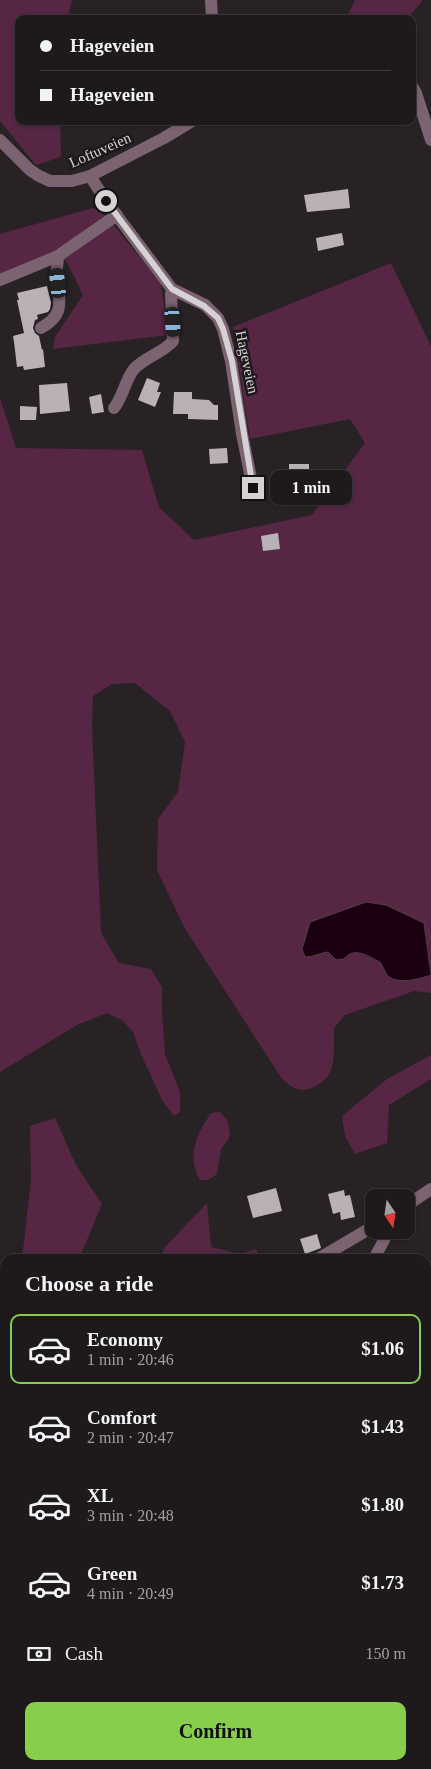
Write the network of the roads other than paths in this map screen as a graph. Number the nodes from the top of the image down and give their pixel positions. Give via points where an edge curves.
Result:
1 (211, 0) edge
2 (212, 15) edge
3 (416, 93) edge
4 (185, 125) edge
5 (0, 140) edge
6 (431, 140) edge
7 (90, 176) junction
8 (117, 215) junction
9 (58, 256) junction
10 (0, 280) edge
11 (172, 289) junction
12 (41, 328) dead end
13 (114, 408) dead end
14 (253, 488) dead end
15 (431, 1189) edge
16 (415, 1200) edge
17 (365, 1231) edge
18 (384, 1239) edge
19 (326, 1254) edge
20 (377, 1254) edge

1 - 2 street
3 - 6 street
4 - 7 street, Loftuveien
5 - 7 street, Loftuveien via 30,170 44,179 59,182
7 - 8 street, Hageveien
8 - 9 street
8 - 11 street, Hageveien
9 - 10 street
9 - 12 street via 57,316
11 - 13 street via 173,341 133,371
11 - 14 street, Hageveien via 204,306 218,318 223,329 232,361
15 - 16 street
17 - 19 street
18 - 20 street

